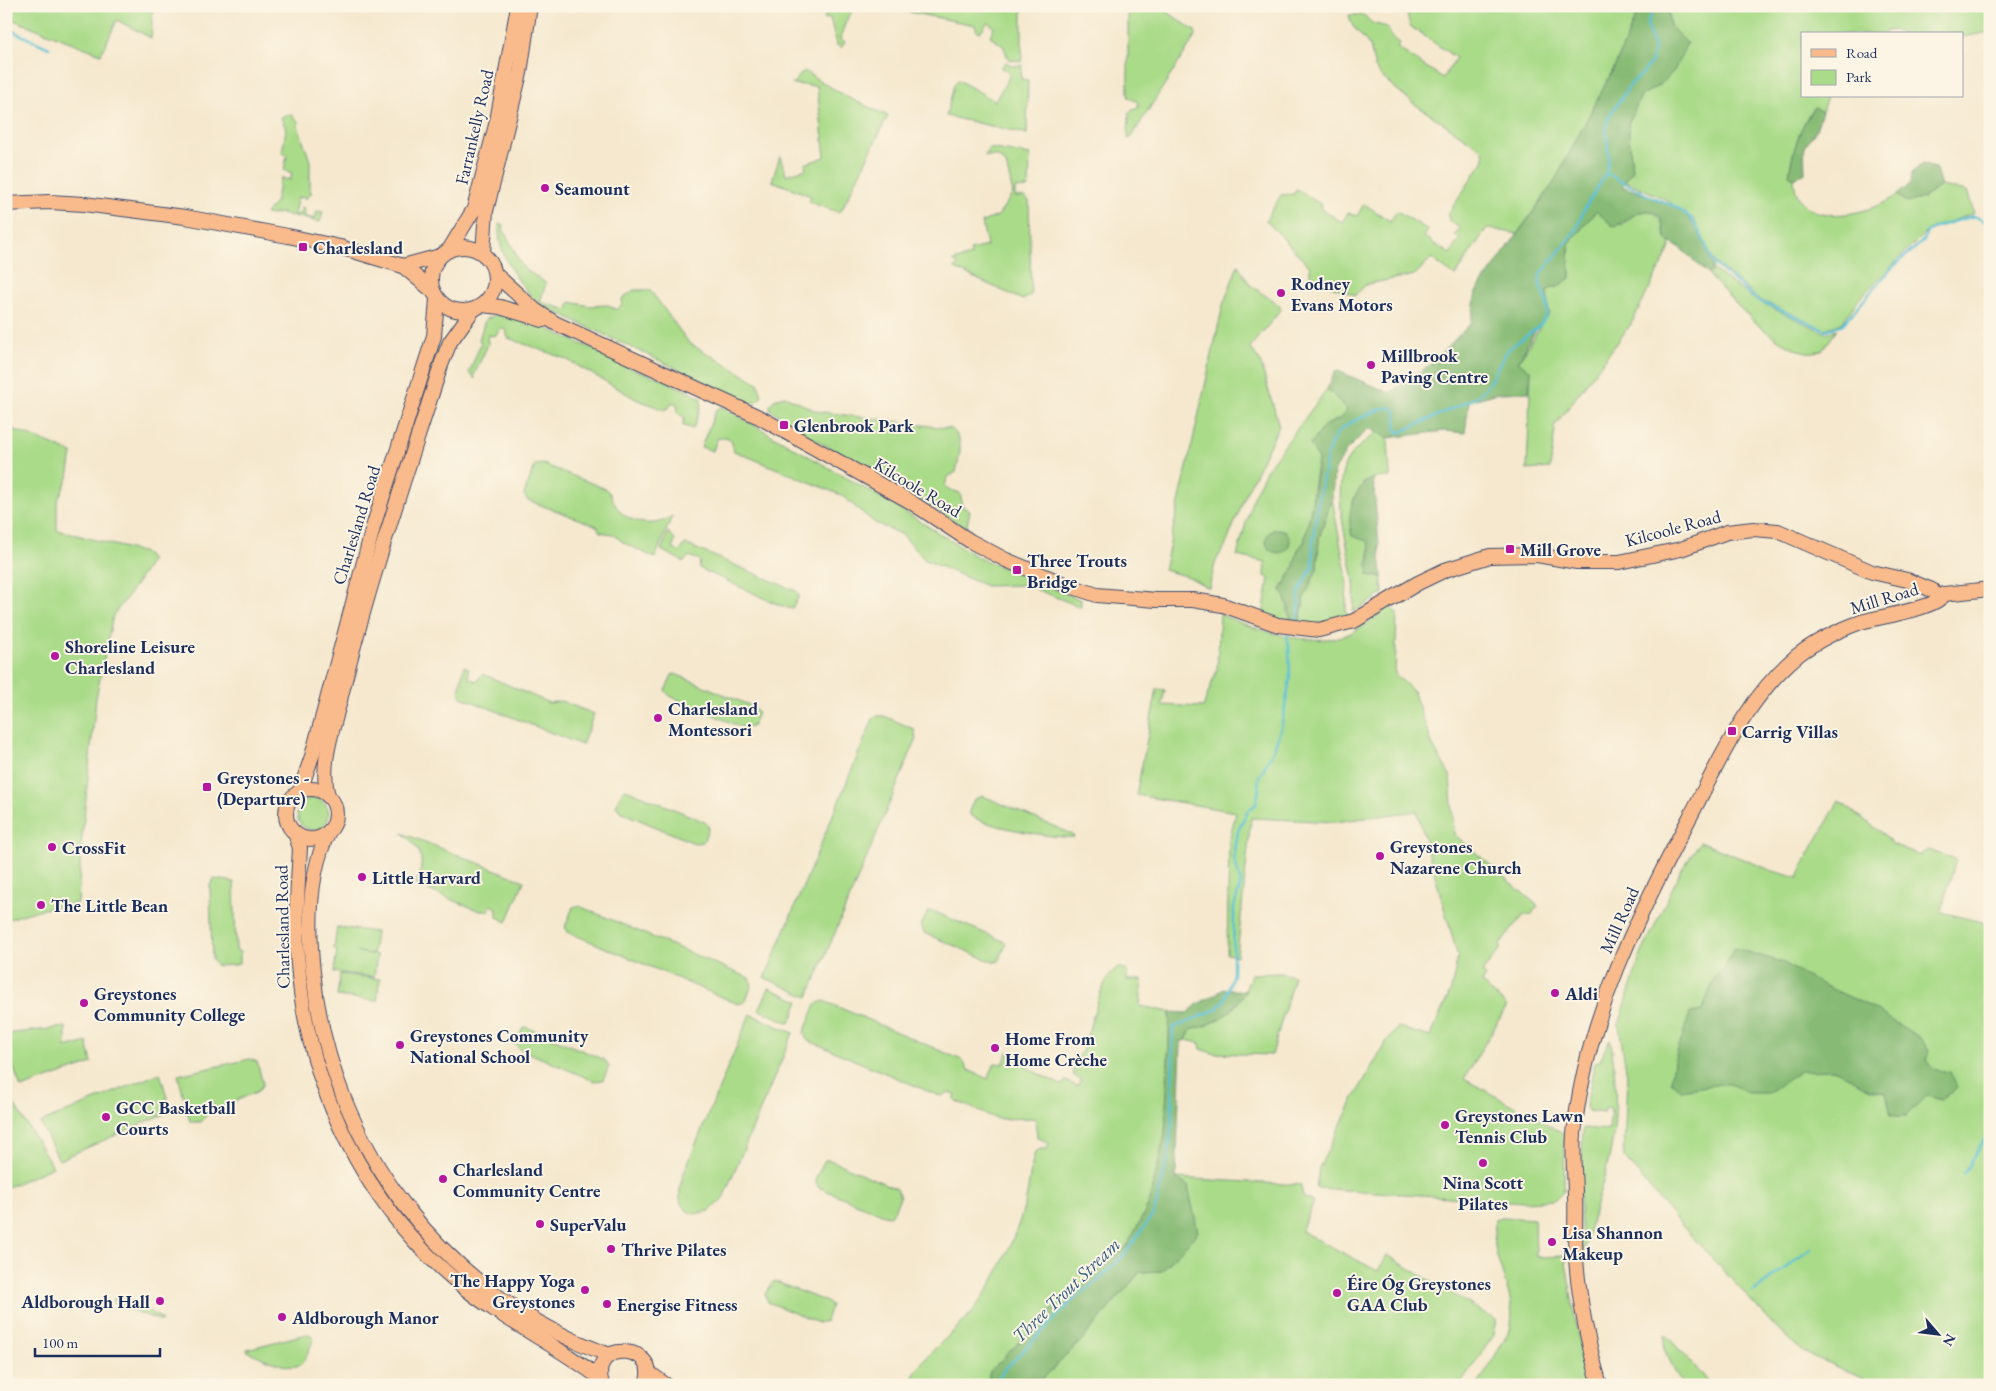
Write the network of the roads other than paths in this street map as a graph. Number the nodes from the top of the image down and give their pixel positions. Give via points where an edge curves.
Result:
1 (518, 6) edge
2 (530, 6) edge
3 (6, 204) edge
4 (444, 253) junction
5 (483, 253) junction
6 (403, 266) junction
7 (495, 274) junction
8 (435, 295) junction
9 (477, 308) junction
10 (556, 323) junction
11 (1990, 589) edge
12 (1938, 594) junction
13 (300, 791) junction
14 (328, 796) junction
15 (329, 831) junction
16 (295, 833) junction
17 (610, 1355) junction
18 (647, 1378) edge
19 (601, 1381) edge
20 (666, 1385) edge
21 (1600, 1385) edge

1 - 4 main road, Farrankelly Road via 496,120 474,209
2 - 5 main road, Farrankelly Road via 514,99 486,211
3 - 6 main road via 84,204 185,217 340,247
4 - 5 main road via 466,246
4 - 6 main road
4 - 8 main road via 431,274
5 - 7 main road
6 - 8 main road
7 - 9 main road via 493,292
7 - 10 main road via 535,310
8 - 9 main road via 454,310
8 - 13 main road, Charlesland Road via 434,336 374,524
9 - 10 main road via 500,307
9 - 14 main road, Charlesland Road via 450,342 440,365 365,606 329,747 324,782
10 - 12 main road, Kilcoole Road via 759,417 911,502 970,541 1006,560 1097,594 1193,600 1222,605 1278,625 1309,630 1354,621 1418,582 1490,556 1537,555 1577,562 1619,562 1681,549 1727,532 1753,529 1778,531 1872,572 1910,581
11 - 12 main road
12 - 21 main road, Mill Road via 1925,606 1861,622 1832,635 1800,654 1778,673 1732,737 1669,854 1633,930 1603,1006 1573,1135 1576,1258 1590,1350
13 - 14 main road via 314,789
13 - 16 main road via 289,801 286,812 286,820
14 - 15 main road via 336,814
15 - 16 main road via 322,837 310,839
15 - 17 main road, Charlesland Road via 318,854 311,912 315,994 334,1077 357,1130 400,1201 454,1260 518,1310 587,1347
16 - 19 main road, Charlesland Road via 300,848 298,963 308,1035 329,1102 363,1172 419,1245 455,1280 495,1311 566,1353
17 - 18 main road via 620,1351 634,1353 642,1358
17 - 19 main road via 601,1368
18 - 20 main road

